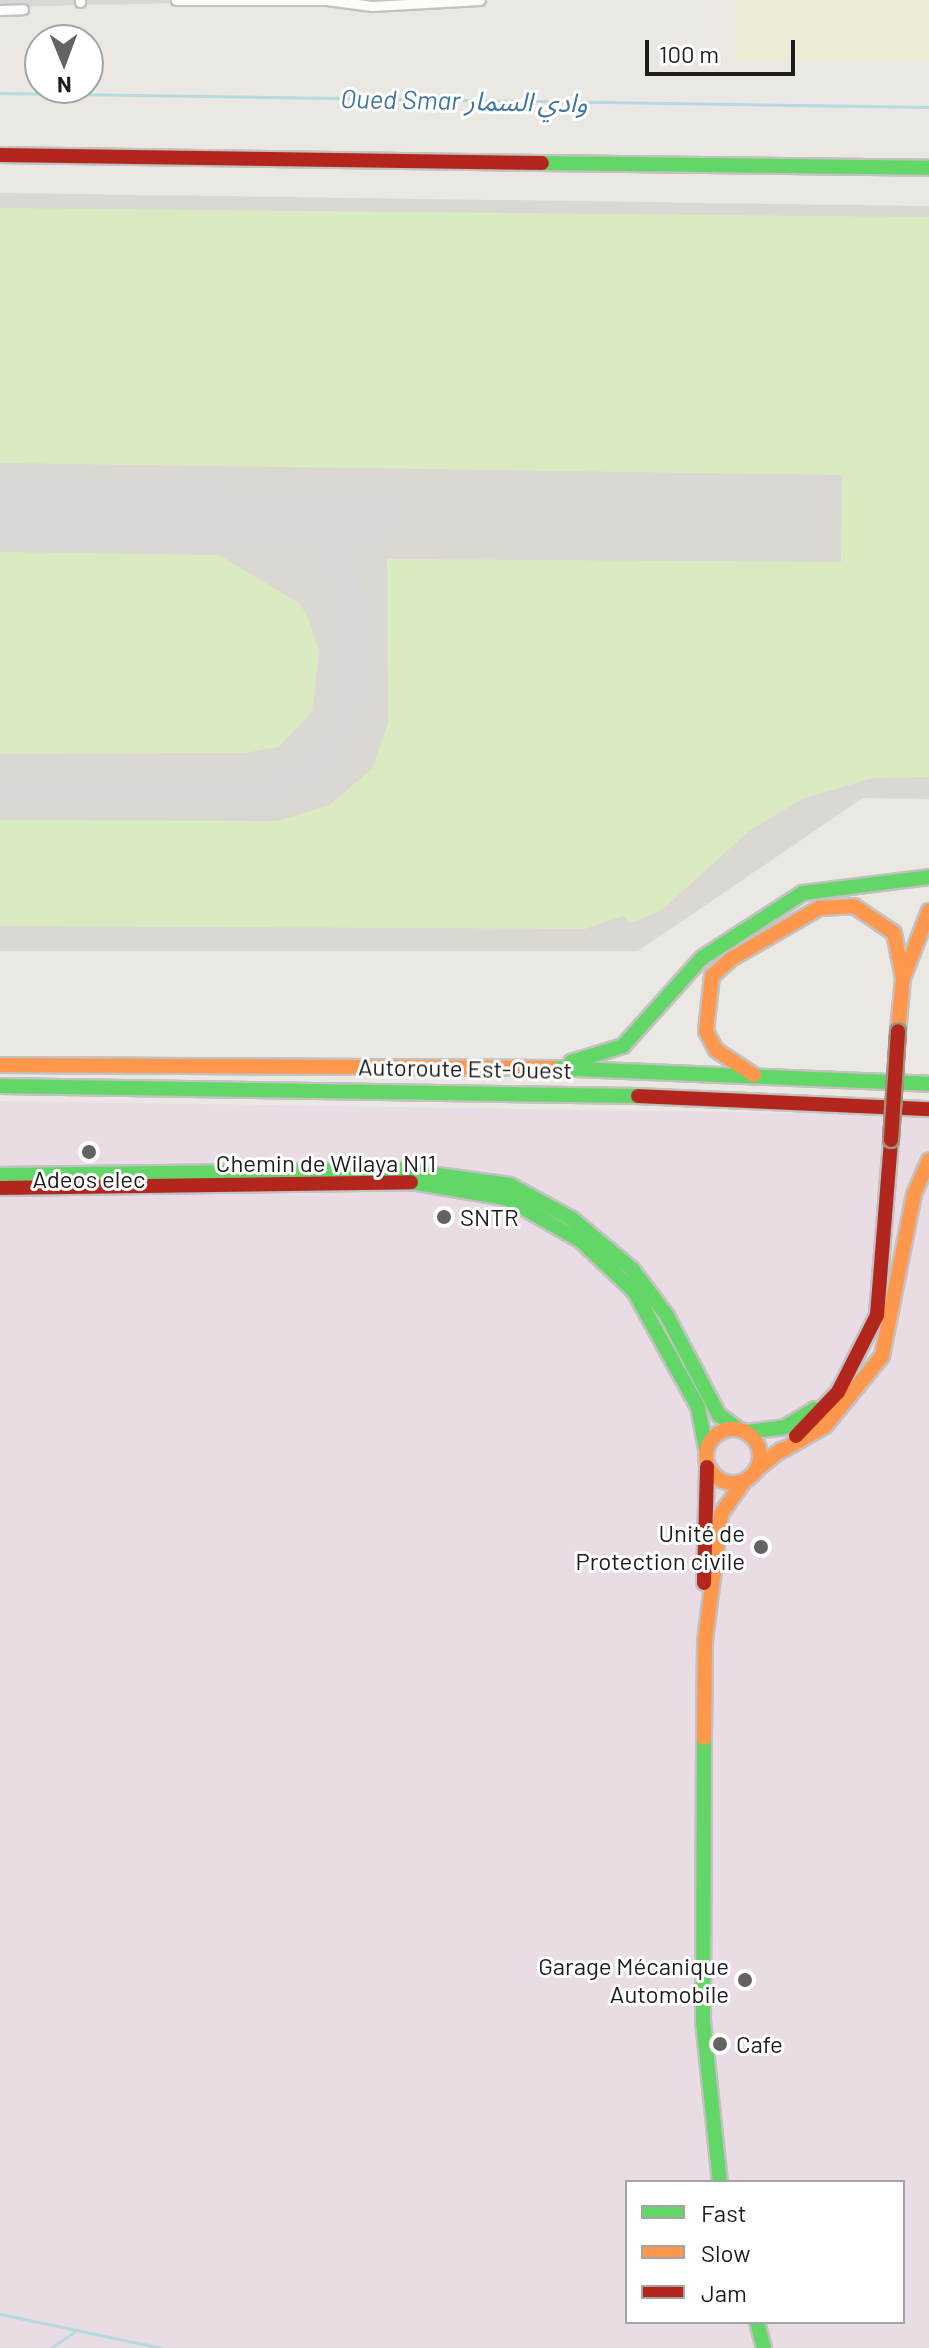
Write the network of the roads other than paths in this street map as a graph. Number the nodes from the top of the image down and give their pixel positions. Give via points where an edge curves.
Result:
1 (176, 0) edge
2 (325, 0) edge
3 (459, 0) edge
4 (480, 0) edge
5 (23, 9) dead end
6 (0, 10) edge
7 (0, 155) edge
8 (929, 168) edge
9 (929, 877) edge
10 (929, 911) edge
11 (903, 978) junction
12 (0, 1065) edge
13 (520, 1066) junction
14 (757, 1077) junction
15 (926, 1083) edge
16 (0, 1086) edge
17 (929, 1109) edge
18 (929, 1160) edge
19 (0, 1175) edge
20 (0, 1188) edge
21 (838, 1392) junction
22 (742, 1430) junction
23 (706, 1449) junction
24 (774, 1455) junction
25 (707, 1466) junction
26 (756, 1470) junction
27 (743, 1482) junction
28 (706, 1623) junction
29 (720, 2180) edge
30 (758, 2324) edge
31 (764, 2348) edge

1 - 2 street
2 - 3 street via 372,6
3 - 4 street
5 - 6 street
7 - 8 main road
9 - 13 main road via 803,893 702,958 623,1046 564,1063
10 - 11 main road
11 - 14 main road via 894,933 854,906 819,908 731,959 712,976 706,1031 716,1050
11 - 21 main road, bridge via 877,1315
12 - 13 main road, Autoroute Est-Ouest
13 - 14 main road, Autoroute Est-Ouest
14 - 15 main road, Autoroute Est-Ouest
16 - 17 main road, Autoroute Est-Ouest via 509,1090
18 - 24 main road via 914,1194 882,1356 825,1426
19 - 22 main road via 401,1170 510,1185 572,1219 632,1269 667,1316 719,1415
20 - 23 main road, Chemin de Wilaya N11 via 432,1182 506,1198 581,1241 634,1291 698,1407
21 - 22 main road via 785,1427
21 - 24 main road
22 - 23 main road via 722,1431
22 - 26 main road via 760,1453
23 - 25 main road
24 - 26 main road
25 - 27 main road via 726,1483
25 - 28 main road
26 - 27 main road
27 - 28 main road via 721,1514
28 - 29 main road via 703,2002
30 - 31 main road

